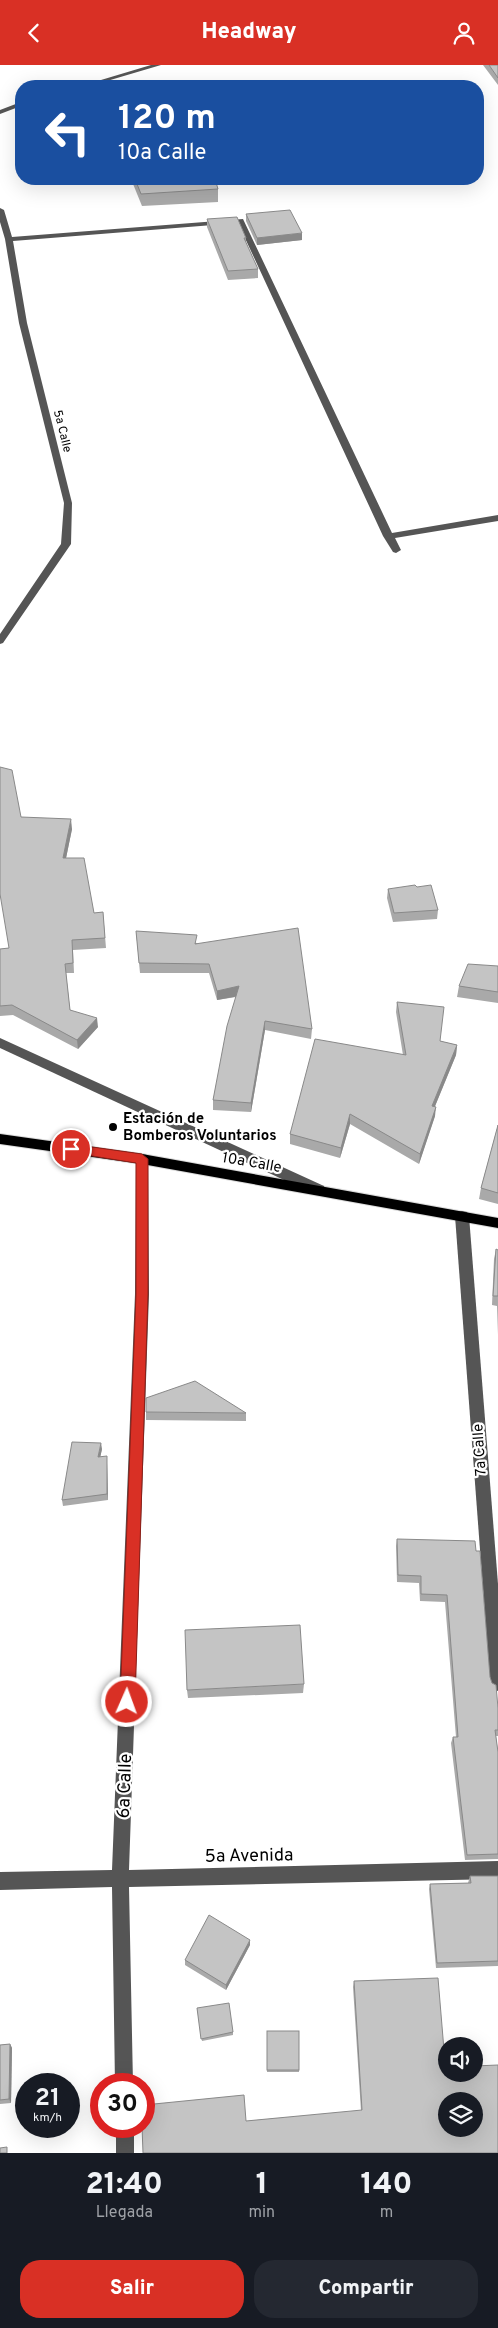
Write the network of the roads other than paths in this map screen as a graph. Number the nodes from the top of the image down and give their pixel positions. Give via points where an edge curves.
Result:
1 (158, 65) edge
2 (105, 80) edge
3 (15, 106) edge
4 (0, 112) edge
5 (0, 210) edge
6 (9, 239) junction
7 (498, 518) edge
8 (388, 536) junction
9 (396, 550) dead end
10 (0, 641) edge
11 (0, 1043) edge
12 (0, 1139) edge
13 (142, 1159) junction
14 (319, 1190) junction
15 (462, 1216) junction
16 (498, 1223) edge
17 (498, 1683) edge
18 (498, 1870) edge
19 (120, 1877) junction
20 (0, 1881) edge
21 (124, 2073) edge
22 (125, 2138) edge
23 (125, 2153) edge

1 - 2 street
3 - 4 street
5 - 6 street, 5a Calle
6 - 8 street via 240,221
6 - 10 street, 5a Calle via 24,323 68,503 66,544
7 - 8 street
8 - 9 street
11 - 14 street
12 - 13 main road, 10a Calle
13 - 14 main road, 10a Calle
13 - 19 street, 6a Calle via 141,1323
14 - 15 main road, 10a Calle
15 - 16 main road, 10a Calle
15 - 17 street, 7a Calle
18 - 19 street, 5a Avenida
19 - 20 street, 5a Avenida
19 - 21 street, 6a Calle
22 - 23 street

